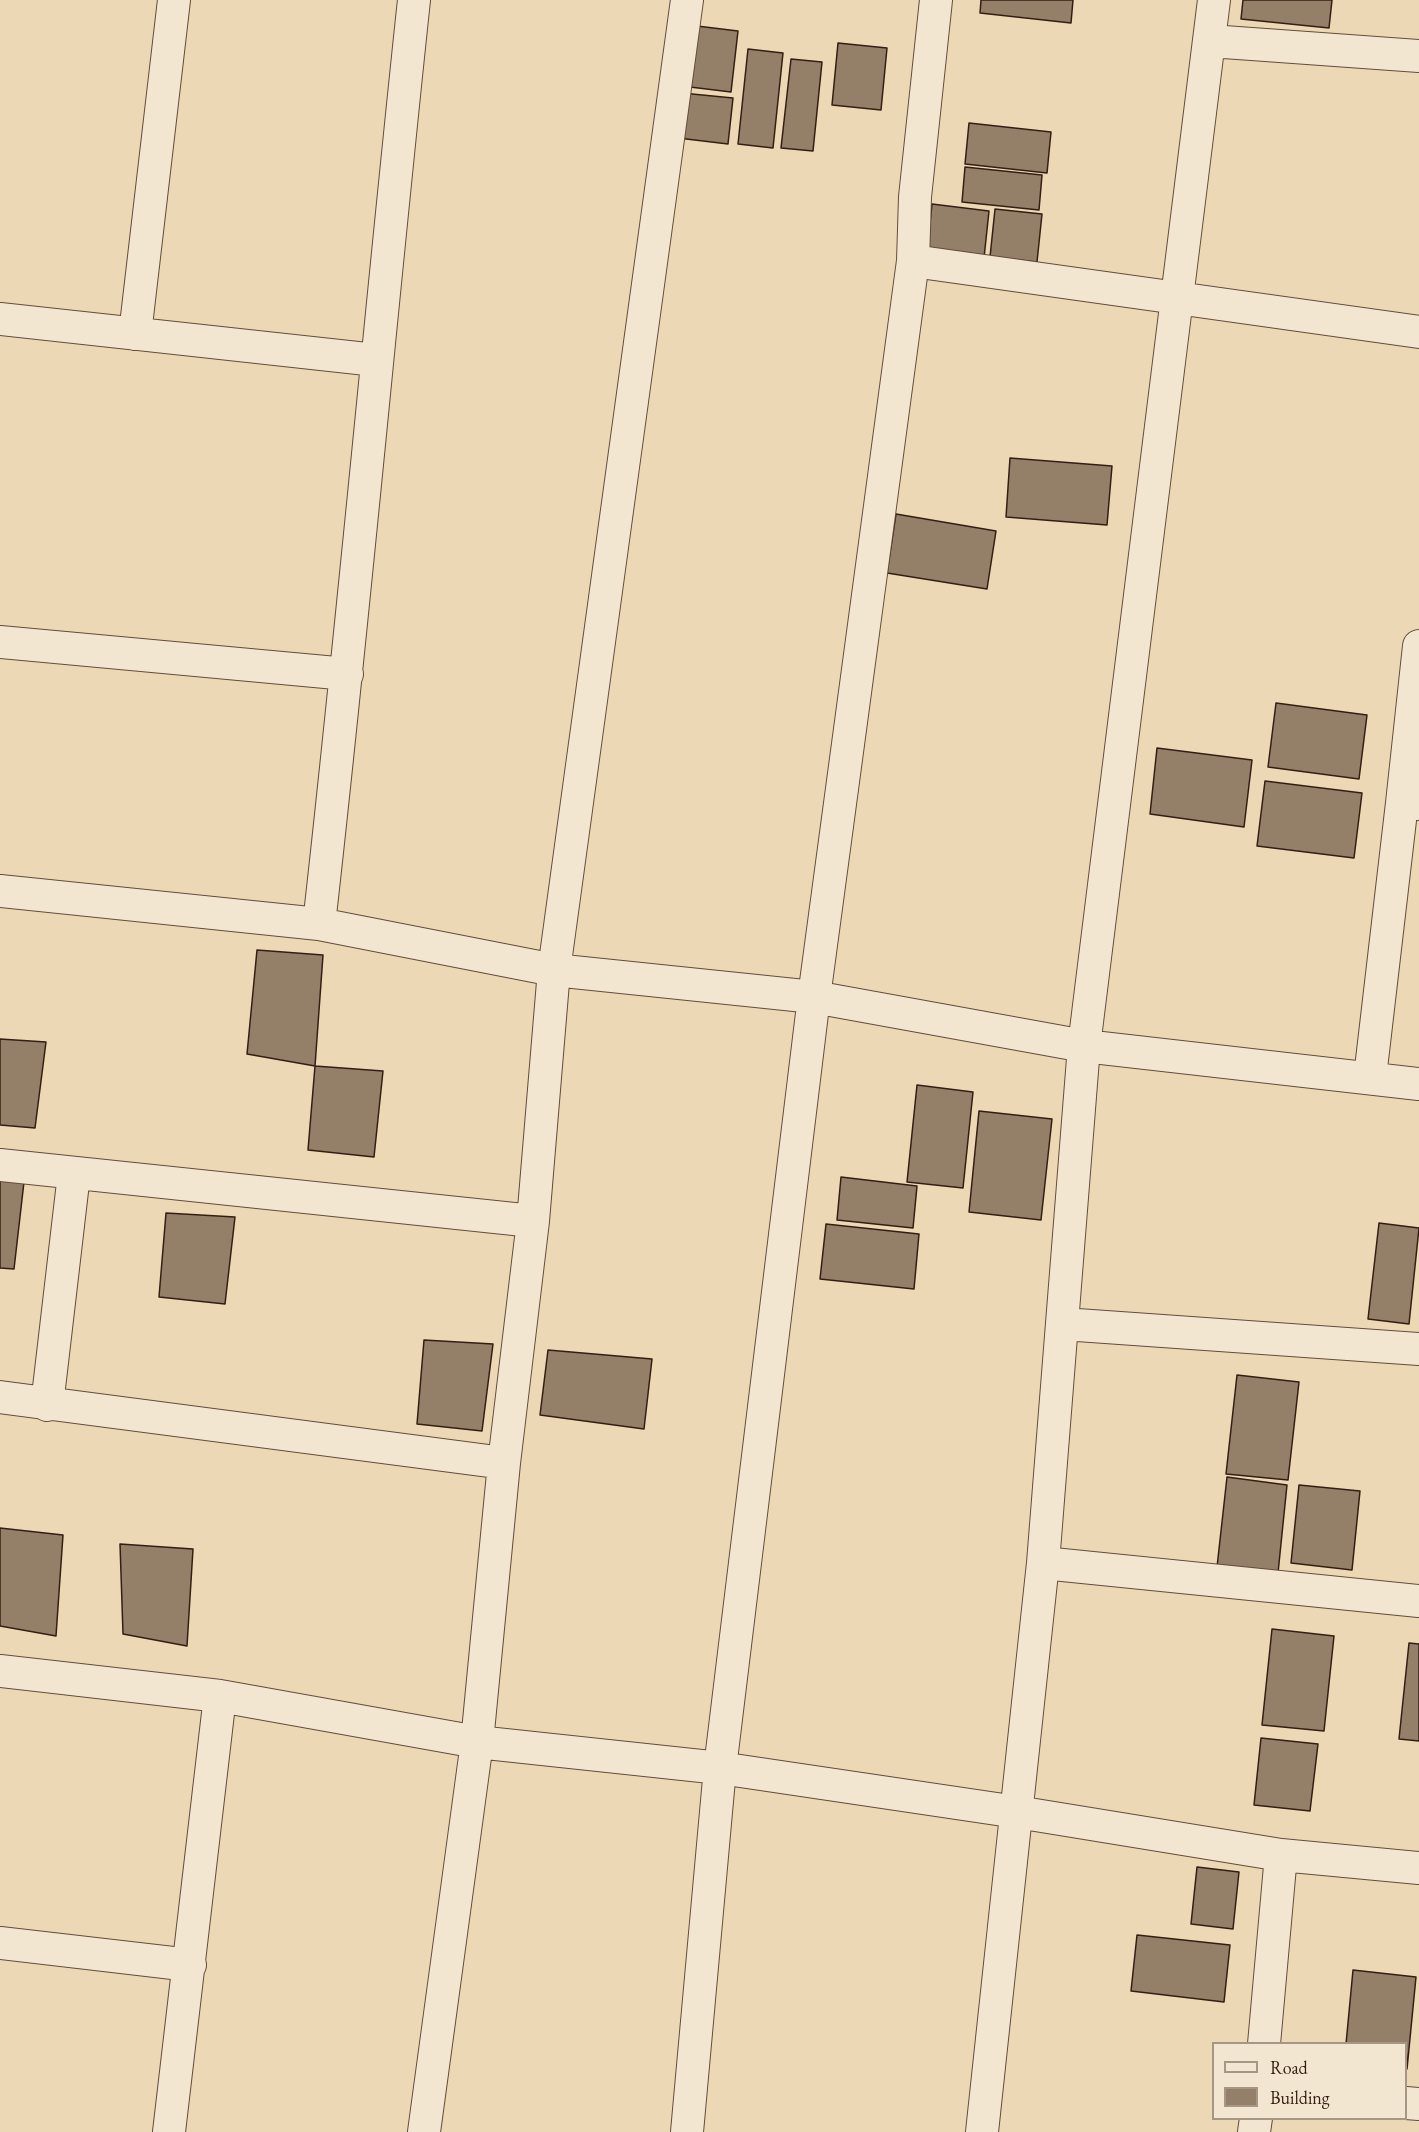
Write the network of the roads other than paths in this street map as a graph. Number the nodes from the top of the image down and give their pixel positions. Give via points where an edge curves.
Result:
1 (174, 0) edge
2 (414, 0) edge
3 (687, 0) edge
4 (936, 0) edge
5 (1214, 0) edge
6 (1209, 41) junction
7 (1419, 56) edge
8 (913, 261) junction
9 (1178, 297) junction
10 (0, 319) edge
11 (1419, 332) edge
12 (135, 334) junction
13 (376, 360) junction
14 (0, 642) edge
15 (1419, 646) edge
16 (347, 674) junction
17 (1411, 804) edge
18 (0, 891) edge
19 (319, 924) junction
20 (554, 970) junction
21 (814, 997) junction
22 (1084, 1046) junction
23 (1370, 1077) junction
24 (1419, 1084) edge
25 (0, 1165) edge
26 (74, 1173) junction
27 (533, 1221) junction
28 (1063, 1324) junction
29 (1419, 1349) edge
30 (0, 1398) edge
31 (47, 1404) junction
32 (504, 1462) junction
33 (1043, 1563) junction
34 (1419, 1601) edge
35 (0, 1671) edge
36 (220, 1696) junction
37 (477, 1742) junction
38 (720, 1768) junction
39 (1017, 1812) junction
40 (1281, 1856) junction
41 (1419, 1868) edge
42 (0, 1943) edge
43 (190, 1965) junction
44 (1264, 2042) edge
45 (169, 2132) edge
46 (424, 2132) edge
47 (687, 2132) edge
48 (982, 2132) edge

1 - 12 street
2 - 13 street
3 - 20 street
4 - 8 street via 915,197
5 - 6 street
6 - 7 street
6 - 9 street
8 - 9 street
8 - 21 street
9 - 11 street
9 - 22 street
10 - 12 street
12 - 13 street
13 - 16 street
14 - 16 street
15 - 17 street
16 - 19 street
17 - 23 street
18 - 19 street
19 - 20 street
20 - 21 street
20 - 27 street
21 - 22 street
21 - 38 street
22 - 23 street
22 - 28 street
23 - 24 street
25 - 26 street
26 - 27 street
26 - 31 street
27 - 32 street
28 - 29 street
28 - 33 street
30 - 31 street
31 - 32 street
32 - 37 street
33 - 34 street
33 - 39 street
35 - 36 street
36 - 37 street
36 - 43 street
37 - 38 street
37 - 46 street
38 - 39 street
38 - 47 street
39 - 40 street
39 - 48 street
40 - 41 street
40 - 44 street
42 - 43 street
43 - 45 street

